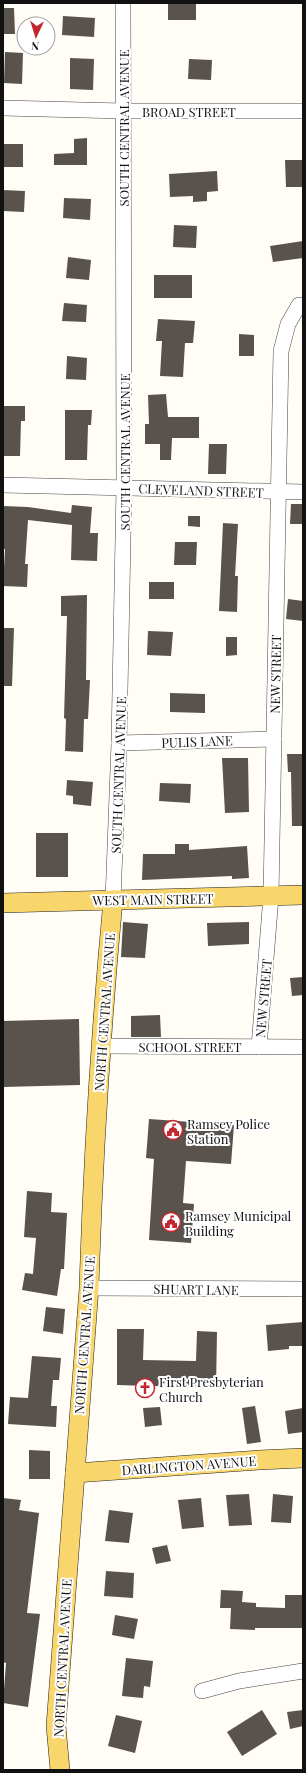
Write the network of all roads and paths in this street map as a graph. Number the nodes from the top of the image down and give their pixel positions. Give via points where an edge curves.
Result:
1 (123, 3) edge
2 (3, 108) edge
3 (123, 111) junction
4 (303, 111) edge
5 (299, 304) dead end
6 (3, 485) edge
7 (124, 487) junction
8 (277, 492) junction
9 (303, 492) edge
10 (274, 739) junction
11 (119, 743) junction
12 (303, 895) edge
13 (272, 896) junction
14 (113, 900) junction
15 (3, 903) edge
16 (101, 1046) junction
17 (259, 1047) junction
18 (303, 1047) edge
19 (89, 1288) junction
20 (303, 1289) edge
21 (303, 1458) edge
22 (75, 1473) junction
23 (303, 1670) edge
24 (202, 1691) dead end
25 (60, 1770) edge

1 - 3 street, SOUTH CENTRAL AVENUE
2 - 3 street, BROAD STREET
3 - 4 street, BROAD STREET
3 - 7 street, SOUTH CENTRAL AVENUE
5 - 8 street, NEW STREET via 288,324 281,351
6 - 7 street, CLEVELAND STREET
7 - 8 street, CLEVELAND STREET
7 - 11 street, SOUTH CENTRAL AVENUE
8 - 9 street, CLEVELAND STREET
8 - 10 street, NEW STREET
10 - 11 street, PULIS LANE
10 - 13 street, NEW STREET
11 - 14 street, SOUTH CENTRAL AVENUE
12 - 13 main road, WEST MAIN STREET
13 - 14 main road, WEST MAIN STREET
13 - 17 street, NEW STREET
14 - 15 main road, WEST MAIN STREET
14 - 16 main road, NORTH CENTRAL AVENUE
16 - 17 street, SCHOOL STREET
16 - 19 main road, NORTH CENTRAL AVENUE
17 - 18 street, SCHOOL STREET
19 - 20 street, SHUART LANE
19 - 22 main road, NORTH CENTRAL AVENUE
21 - 22 main road, DARLINGTON AVENUE
22 - 25 main road, NORTH CENTRAL AVENUE via 56,1726
23 - 24 street via 239,1681

